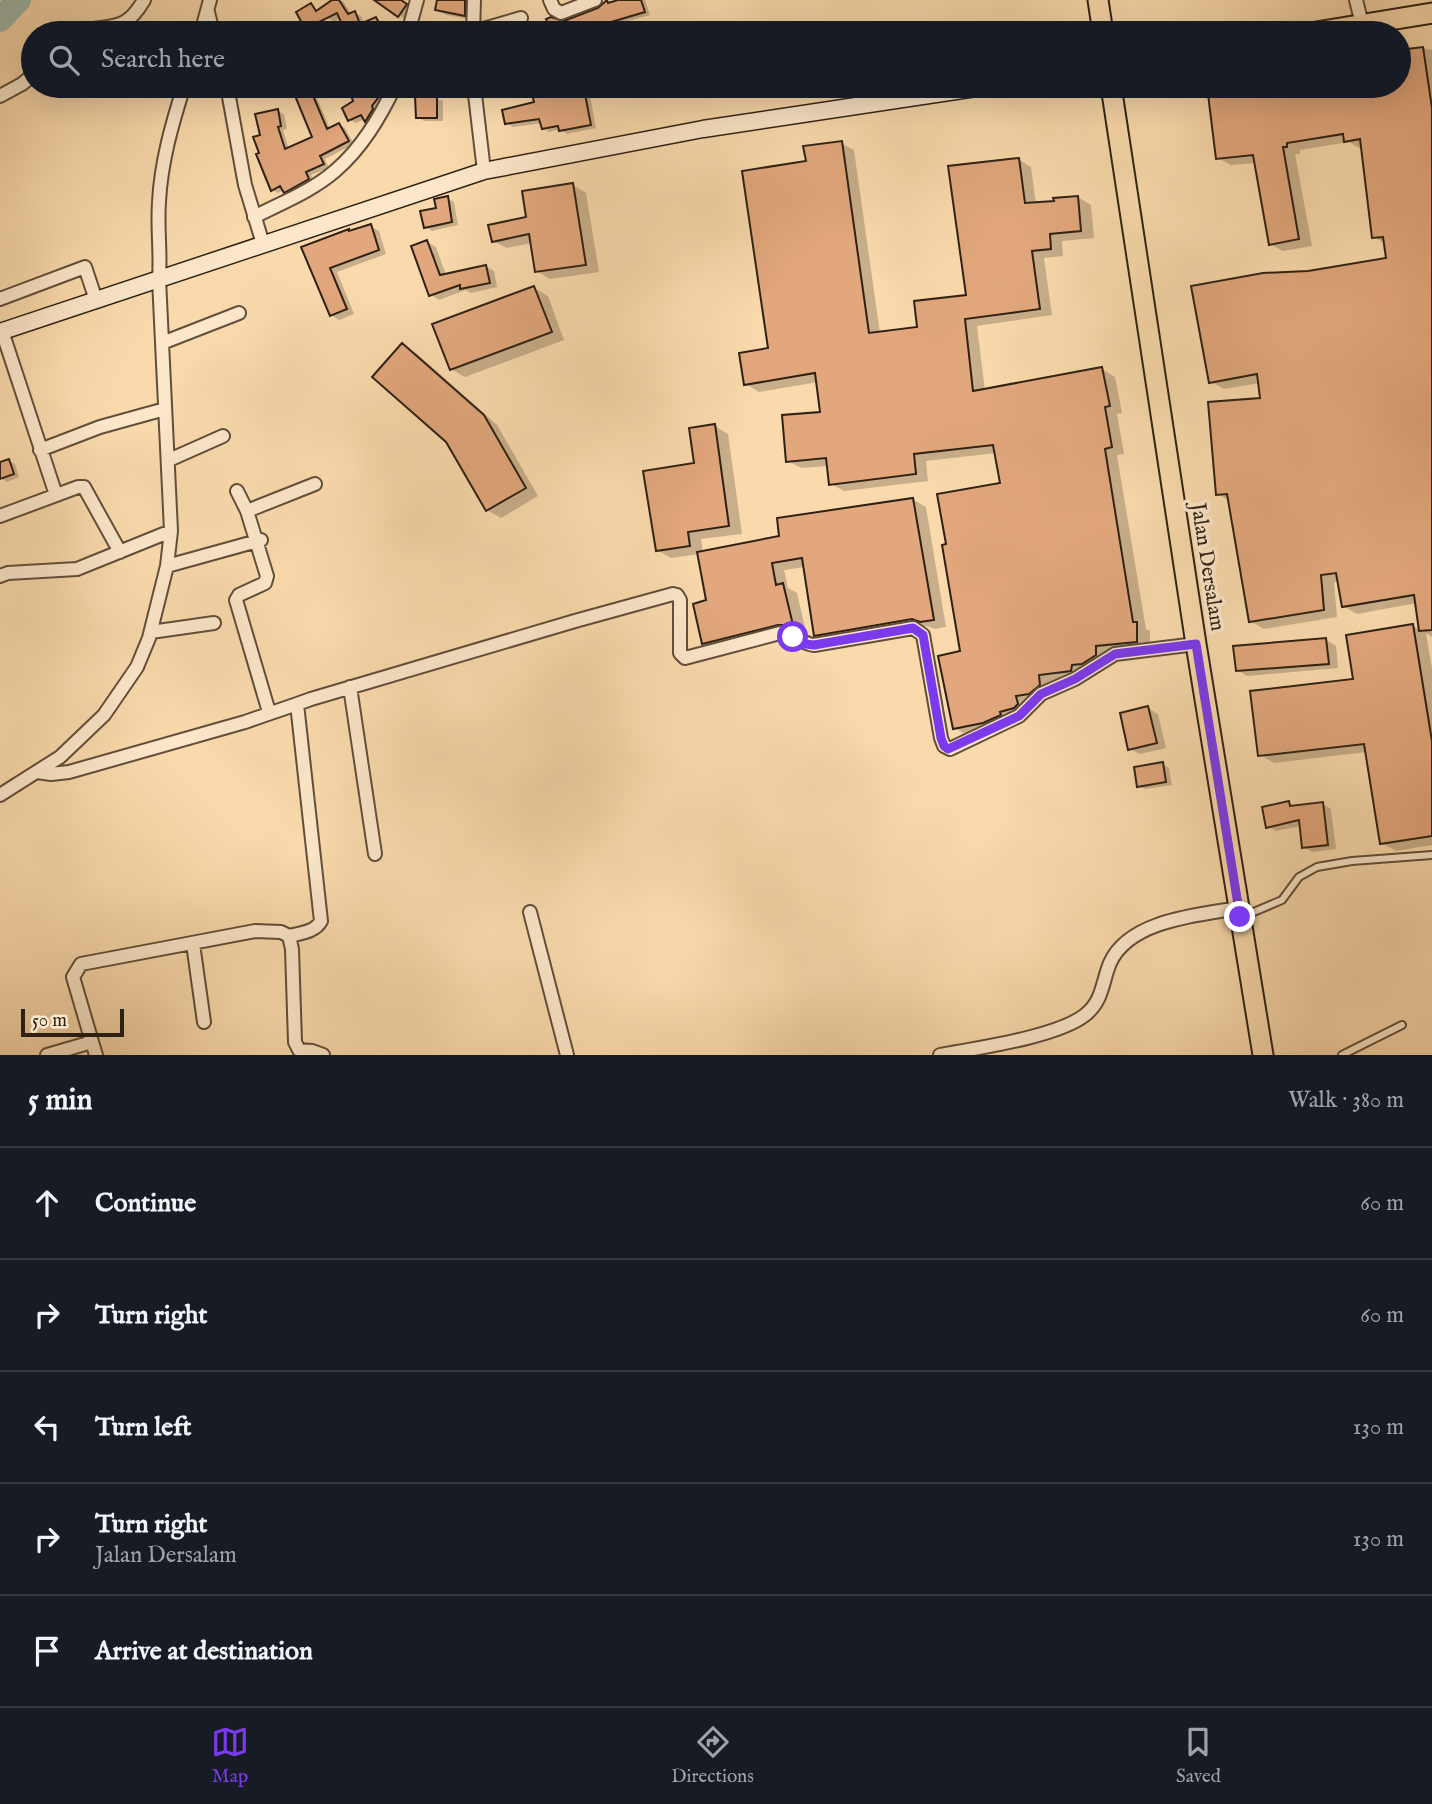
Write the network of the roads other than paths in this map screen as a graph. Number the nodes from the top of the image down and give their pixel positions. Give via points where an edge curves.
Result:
1 (144, 0) edge
2 (417, 0) edge
3 (474, 0) edge
4 (550, 0) edge
5 (595, 0) edge
6 (1098, 0) edge
7 (1356, 0) edge
8 (1432, 13) edge
9 (521, 18) dead end
10 (127, 21) edge
11 (411, 21) edge
12 (473, 21) edge
13 (511, 21) edge
14 (1101, 21) edge
15 (1361, 21) edge
16 (1381, 21) edge
17 (21, 85) edge
18 (0, 96) edge
19 (181, 98) edge
20 (229, 98) edge
21 (388, 98) edge
22 (475, 98) edge
23 (909, 98) edge
24 (1113, 98) edge
25 (484, 171) junction
26 (254, 217) junction
27 (263, 244) junction
28 (159, 279) junction
29 (0, 299) edge
30 (96, 300) junction
31 (239, 313) dead end
32 (1, 332) edge
33 (162, 343) junction
34 (165, 409) junction
35 (223, 436) dead end
36 (40, 450) junction
37 (169, 460) junction
38 (315, 484) dead end
39 (237, 491) dead end
40 (56, 495) junction
41 (247, 511) junction
42 (0, 516) edge
43 (171, 531) junction
44 (258, 541) junction
45 (120, 552) junction
46 (167, 566) junction
47 (0, 576) edge
48 (214, 623) dead end
49 (151, 632) junction
50 (1196, 644) junction
51 (350, 687) junction
52 (297, 704) junction
53 (269, 712) junction
54 (37, 772) junction
55 (0, 795) edge
56 (375, 854) dead end
57 (1432, 855) edge
58 (530, 912) dead end
59 (1240, 913) junction
60 (289, 936) junction
61 (192, 944) junction
62 (204, 1022) dead end
63 (1402, 1025) dead end
64 (94, 1049) edge
65 (296, 1052) edge
66 (47, 1055) edge
67 (323, 1055) edge
68 (567, 1055) edge
69 (940, 1055) edge
70 (1263, 1055) edge
71 (1342, 1055) edge

1 - 10 street
2 - 11 street
3 - 12 street
4 - 5 street via 559,13
6 - 14 main road
7 - 15 street
8 - 16 main road
9 - 13 street
17 - 18 street
19 - 28 street via 162,166
20 - 26 street
21 - 26 street via 366,138 335,171
22 - 25 street
23 - 25 main road via 703,129
24 - 50 main road, Jalan Dersalam
25 - 27 main road
26 - 27 street
27 - 28 main road
28 - 30 main road
28 - 33 street
29 - 30 street via 85,267
30 - 32 main road
31 - 33 street
32 - 36 street
33 - 34 street
34 - 36 street
34 - 37 street
35 - 37 street
36 - 40 street
37 - 43 street
38 - 41 street
39 - 41 street
40 - 42 street
40 - 45 street via 84,487
41 - 44 street
43 - 45 street
43 - 46 street
44 - 46 street
44 - 53 street via 267,581 239,595 236,603
45 - 47 street via 77,569
46 - 49 street
48 - 49 street
49 - 54 street via 137,667 104,715
50 - 51 street via 1115,654 1041,694 1019,716 948,749 941,738 920,631 913,628 814,645 780,633 685,658 680,653 680,600 673,594
50 - 59 main road, Jalan Dersalam
51 - 52 street
51 - 56 street
52 - 53 street
52 - 60 street via 321,920 312,930
53 - 54 street via 69,772
54 - 55 street
57 - 59 lane via 1317,867 1299,877 1277,903
58 - 68 street
59 - 69 street via 1172,920 1140,932 1119,949 1097,1003 1078,1020 1021,1039
59 - 70 main road, Jalan Dersalam
60 - 61 street via 255,931
60 - 65 street
61 - 62 street
61 - 64 street via 81,964 72,977
63 - 71 lane
64 - 66 street
65 - 67 street

